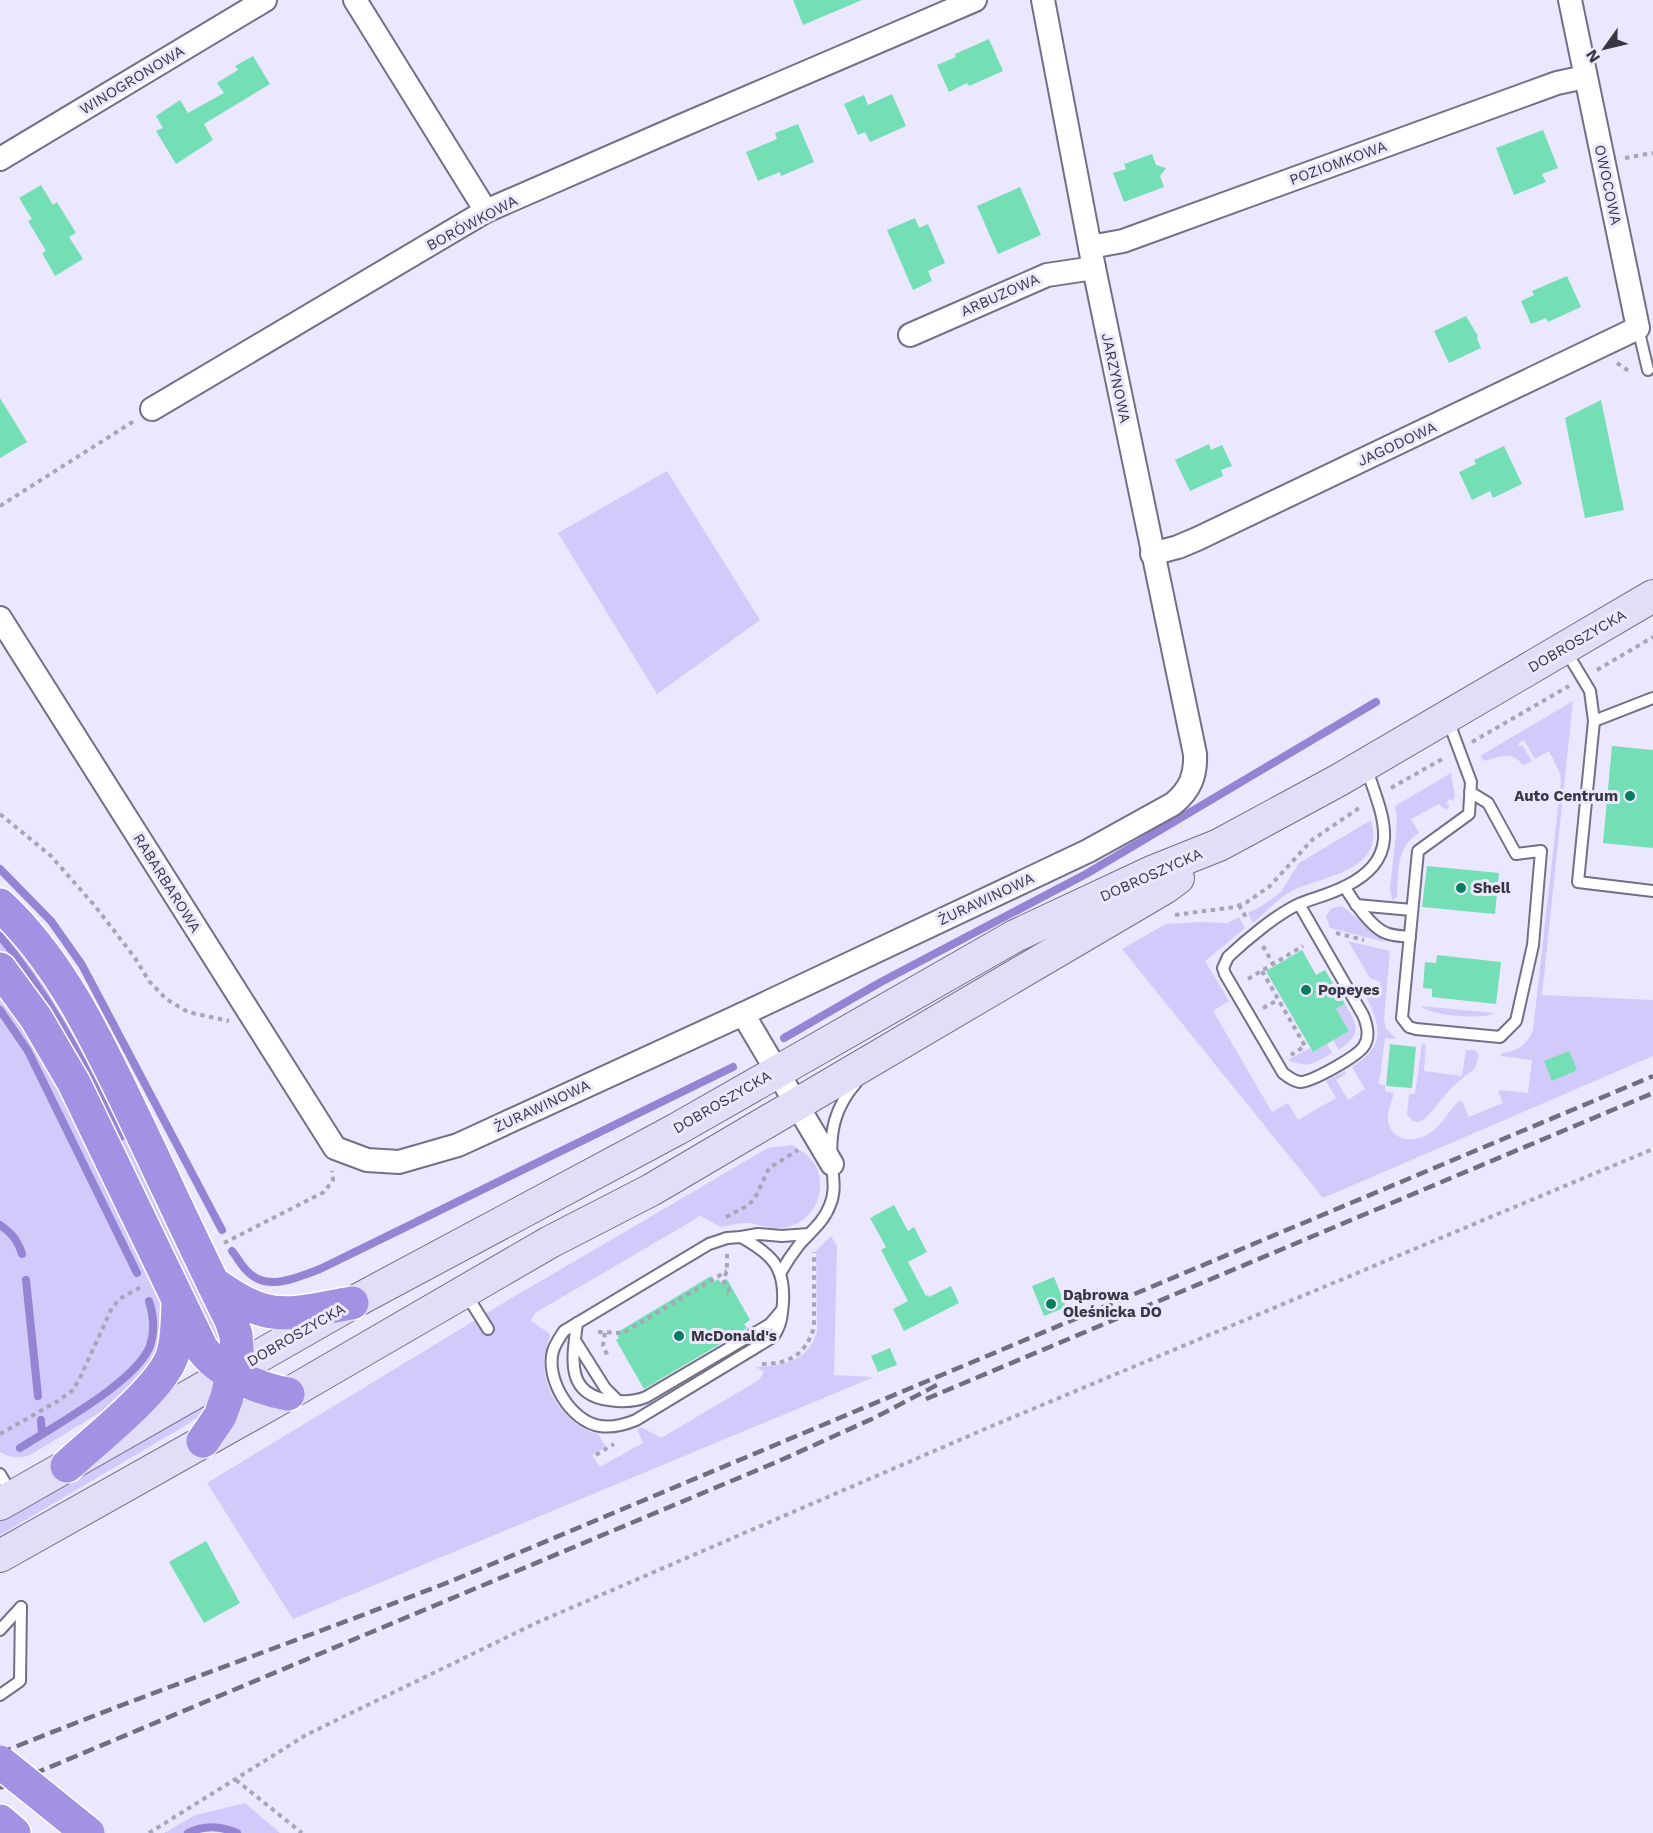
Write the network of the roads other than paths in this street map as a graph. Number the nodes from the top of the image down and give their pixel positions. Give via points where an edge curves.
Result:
1 (265, 0) edge
2 (355, 0) edge
3 (975, 0) edge
4 (1042, 0) edge
5 (1570, 0) edge
6 (1586, 77) junction
7 (0, 159) edge
8 (486, 211) junction
9 (1092, 258) junction
10 (1638, 328) junction
11 (910, 335) dead end
12 (1648, 370) dead end
13 (152, 409) road end
14 (1152, 554) junction
15 (1653, 596) edge
16 (0, 618) edge
17 (1564, 648) junction
18 (1653, 698) edge
19 (1446, 717) junction
20 (1594, 721) junction
21 (1195, 754) joint
22 (1365, 765) junction
23 (1470, 792) junction
24 (1219, 845) junction
25 (1345, 887) junction
26 (1653, 891) edge
27 (1299, 904) junction
28 (1356, 904) junction
29 (0, 905) edge
30 (1412, 910) junction
31 (1410, 937) junction
32 (1080, 938) junction
33 (0, 969) edge
34 (1023, 984) dead end
35 (1013, 990) dead end
36 (743, 1014) junction
37 (776, 1071) junction
38 (796, 1103) junction
39 (333, 1159) joint
40 (832, 1164) junction
41 (809, 1234) junction
42 (741, 1237) junction
43 (206, 1270) junction
44 (781, 1272) junction
45 (172, 1289) junction
46 (464, 1291) junction
47 (352, 1303) junction
48 (783, 1309) junction
49 (488, 1329) dead end
50 (576, 1332) junction
51 (231, 1372) junction
52 (288, 1394) junction
53 (618, 1401) junction
54 (203, 1441) junction
55 (67, 1466) junction
56 (4, 1492) edge
57 (0, 1556) edge
58 (0, 1630) edge
59 (0, 1695) edge
60 (0, 1762) edge
61 (0, 1821) edge
62 (14, 1833) edge
63 (88, 1833) edge

1 - 7 street, WINOGRONOWA
2 - 8 street
3 - 8 street, BORÓWKOWA
4 - 9 street, JARZYNOWA
5 - 6 street, OWOCOWA
6 - 9 street, POZIOMKOWA via 1557,83 1123,242
6 - 10 street, OWOCOWA
8 - 13 street, BORÓWKOWA
9 - 11 street, ARBUZOWA
9 - 14 street, JARZYNOWA
10 - 12 lane, OWOCOWA
10 - 14 street, JAGODOWA via 1197,539
14 - 21 street, JARZYNOWA
15 - 17 main road, DOBROSZYCKA
16 - 39 street, RABARBAROWA via 256,1025
17 - 19 main road, DOBROSZYCKA
17 - 20 lane via 1590,691
18 - 20 lane
19 - 22 main road, DOBROSZYCKA
19 - 23 lane via 1471,782
20 - 26 lane via 1578,882
21 - 36 street, ŻURAWINOWA via 1192,784 1173,804 1088,851
22 - 24 main road, DOBROSZYCKA
22 - 25 lane via 1385,824 1382,852 1368,871
23 - 30 lane via 1469,814 1418,850
23 - 31 lane via 1488,803 1516,854 1541,851 1533,945 1516,1021 1500,1037 1409,1027 1402,1018
24 - 32 main road, DOBROSZYCKA via 1166,887
24 - 37 main road, DOBROSZYCKA via 1015,936
25 - 27 lane
25 - 28 lane
27 - 27 lane via 1232,953 1223,968 1283,1073 1300,1082 1357,1053 1365,1046 1367,1024
28 - 30 lane
28 - 31 lane via 1379,930
29 - 43 highway via 50,964 99,1046
30 - 31 lane
32 - 34 lane, DOBROSZYCKA
32 - 38 main road, DOBROSZYCKA
33 - 45 highway via 36,1018 74,1083
35 - 40 lane via 858,1081 837,1110 832,1131
36 - 37 street
36 - 39 street, ŻURAWINOWA via 458,1145 399,1162
37 - 38 street
37 - 47 main road, DOBROSZYCKA via 677,1129
38 - 40 street
38 - 46 main road, DOBROSZYCKA via 651,1190
40 - 41 lane via 831,1205
41 - 42 lane
41 - 44 lane
42 - 44 lane via 761,1248
42 - 50 lane via 709,1244
43 - 47 highway via 232,1296 263,1310 288,1312
43 - 51 highway via 236,1335 237,1352
44 - 48 lane
45 - 51 highway via 208,1356
45 - 55 highway via 175,1343 164,1373
46 - 49 lane
46 - 52 main road, DOBROSZYCKA
47 - 51 main road, DOBROSZYCKA
48 - 50 lane via 779,1330 766,1343 636,1420 619,1426 587,1423 576,1415 560,1392 553,1372 553,1351 564,1331
48 - 53 lane via 770,1324 646,1397
50 - 53 lane via 604,1388
50 - 53 lane via 573,1368 579,1383 593,1396
51 - 52 highway via 248,1383
51 - 54 highway via 220,1416
51 - 55 main road, DOBROSZYCKA
52 - 54 main road, DOBROSZYCKA
54 - 57 main road, DOBROSZYCKA
55 - 56 main road, DOBROSZYCKA
58 - 59 lane via 21,1607 20,1681
60 - 63 highway, bridge
61 - 62 highway

